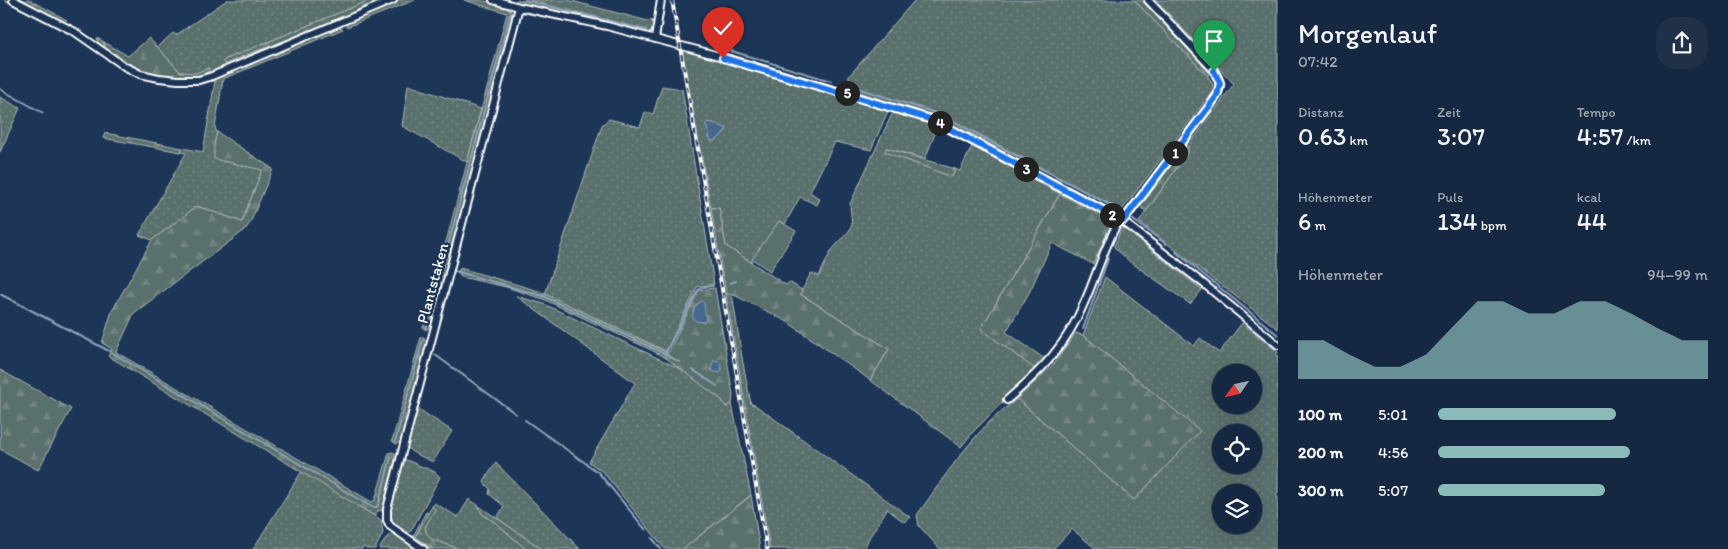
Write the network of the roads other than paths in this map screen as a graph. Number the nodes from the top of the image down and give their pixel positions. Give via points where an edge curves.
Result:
1 (13, 0) edge
2 (393, 0) edge
3 (494, 0) edge
4 (661, 0) edge
5 (1148, 0) edge
6 (519, 7) junction
7 (655, 39) junction
8 (1121, 220) junction
9 (1278, 344) edge
10 (1007, 400) dead end
11 (423, 549) edge

1 - 2 street via 75,32 134,72 190,80 212,76
3 - 6 street
4 - 7 street
5 - 8 street via 1212,68 1220,86 1210,107
6 - 7 street
6 - 11 street, Plantstaken via 387,509 390,526
7 - 8 street via 933,120
8 - 9 street
8 - 10 street via 1068,334 1042,370

